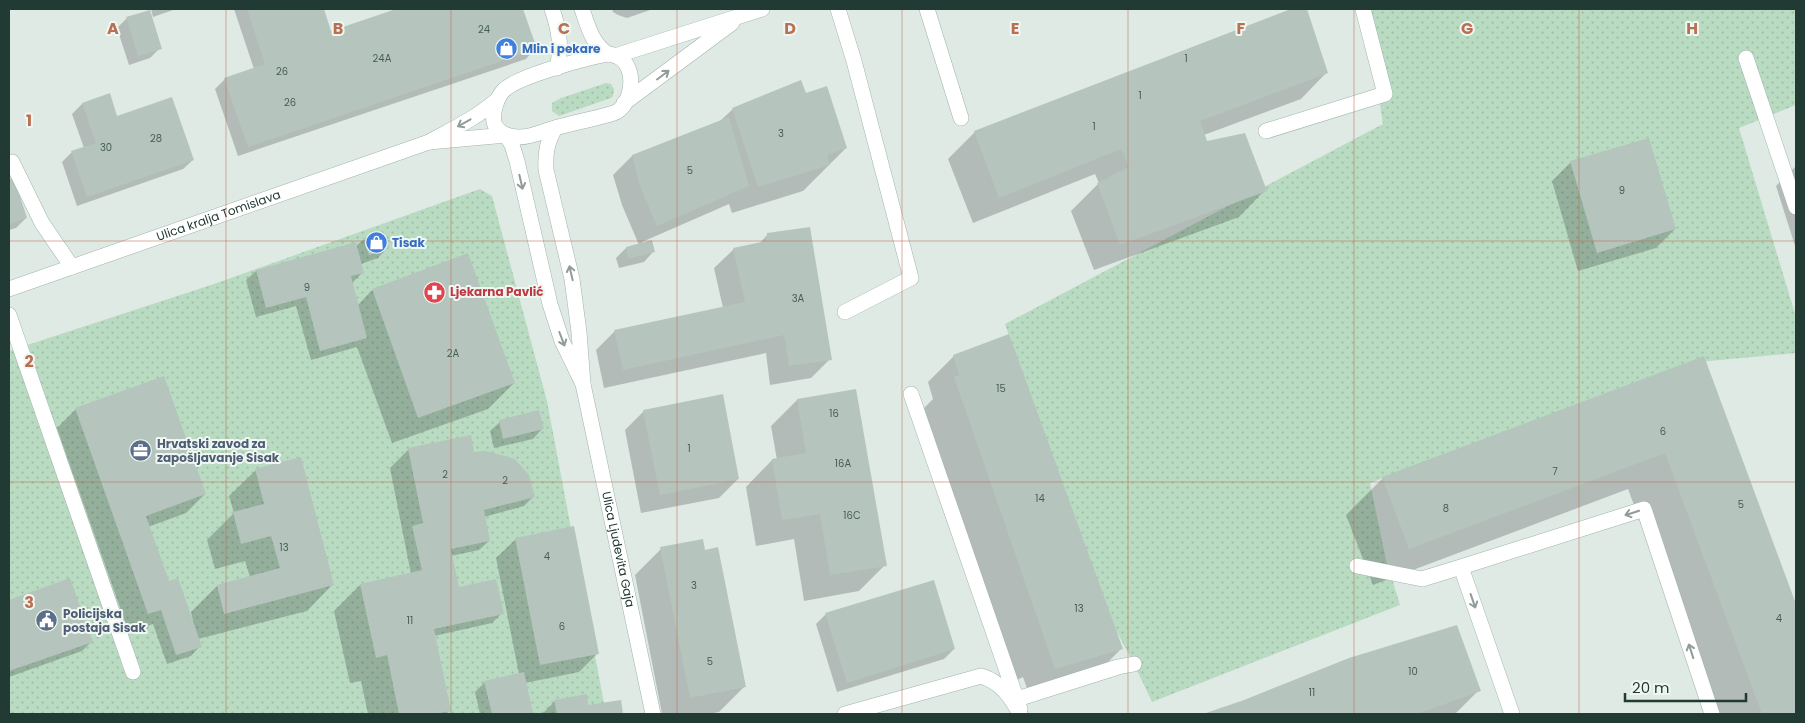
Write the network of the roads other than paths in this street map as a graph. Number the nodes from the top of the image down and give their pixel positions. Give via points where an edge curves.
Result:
1 (552, 9) edge
2 (582, 9) edge
3 (762, 9) edge
4 (838, 9) edge
5 (927, 9) edge
6 (1363, 9) edge
7 (741, 16) junction
8 (613, 54) junction
9 (1746, 58) dead end
10 (556, 68) junction
11 (497, 100) junction
12 (624, 104) junction
13 (961, 118) dead end
14 (555, 128) junction
15 (1266, 131) dead end
16 (506, 136) junction
17 (429, 142) junction
18 (9, 163) edge
19 (1796, 207) edge
20 (72, 267) junction
21 (9, 289) edge
22 (845, 312) dead end
23 (9, 314) edge
24 (583, 384) junction
25 (911, 394) dead end
26 (1357, 566) dead end
27 (1461, 567) junction
28 (1134, 664) dead end
29 (133, 672) dead end
30 (1017, 699) junction
31 (653, 714) edge
32 (845, 714) edge
33 (1021, 714) edge
34 (1512, 714) edge
35 (1712, 714) edge

1 - 10 street via 560,42
2 - 8 street via 595,42 601,50
3 - 7 street
4 - 22 street via 911,278
5 - 13 street
6 - 15 street via 1385,94
7 - 8 street
12 -> 7 street
8 - 10 street, Ulica kralja Tomislava
8 - 12 street via 626,61 631,79
9 - 19 street
10 - 11 street, Ulica kralja Tomislava via 518,81 504,90
11 - 16 street, Ulica Ljudevita Gaja via 494,123
11 -> 17 street, Ulica kralja Tomislava via 464,124
12 - 14 street, Ulica kralja Tomislava via 607,116
14 - 16 street, Ulica kralja Tomislava via 526,137
24 -> 14 street, Ulica Ljudevita Gaja via 572,279 546,170 545,154
16 - 17 street, Ulica kralja Tomislava
16 -> 24 street, Ulica Ljudevita Gaja via 512,145 550,304 562,341
17 - 20 street, Ulica kralja Tomislava
18 - 20 street via 12,162 42,222
20 - 21 street, Ulica kralja Tomislava
23 - 29 street
24 - 31 street, Ulica Ljudevita Gaja
25 - 30 street
26 - 27 street via 1422,579
27 -> 34 street
35 -> 27 street via 1644,509
28 - 30 street
30 - 33 street
32 - 33 street via 981,676 1001,687

